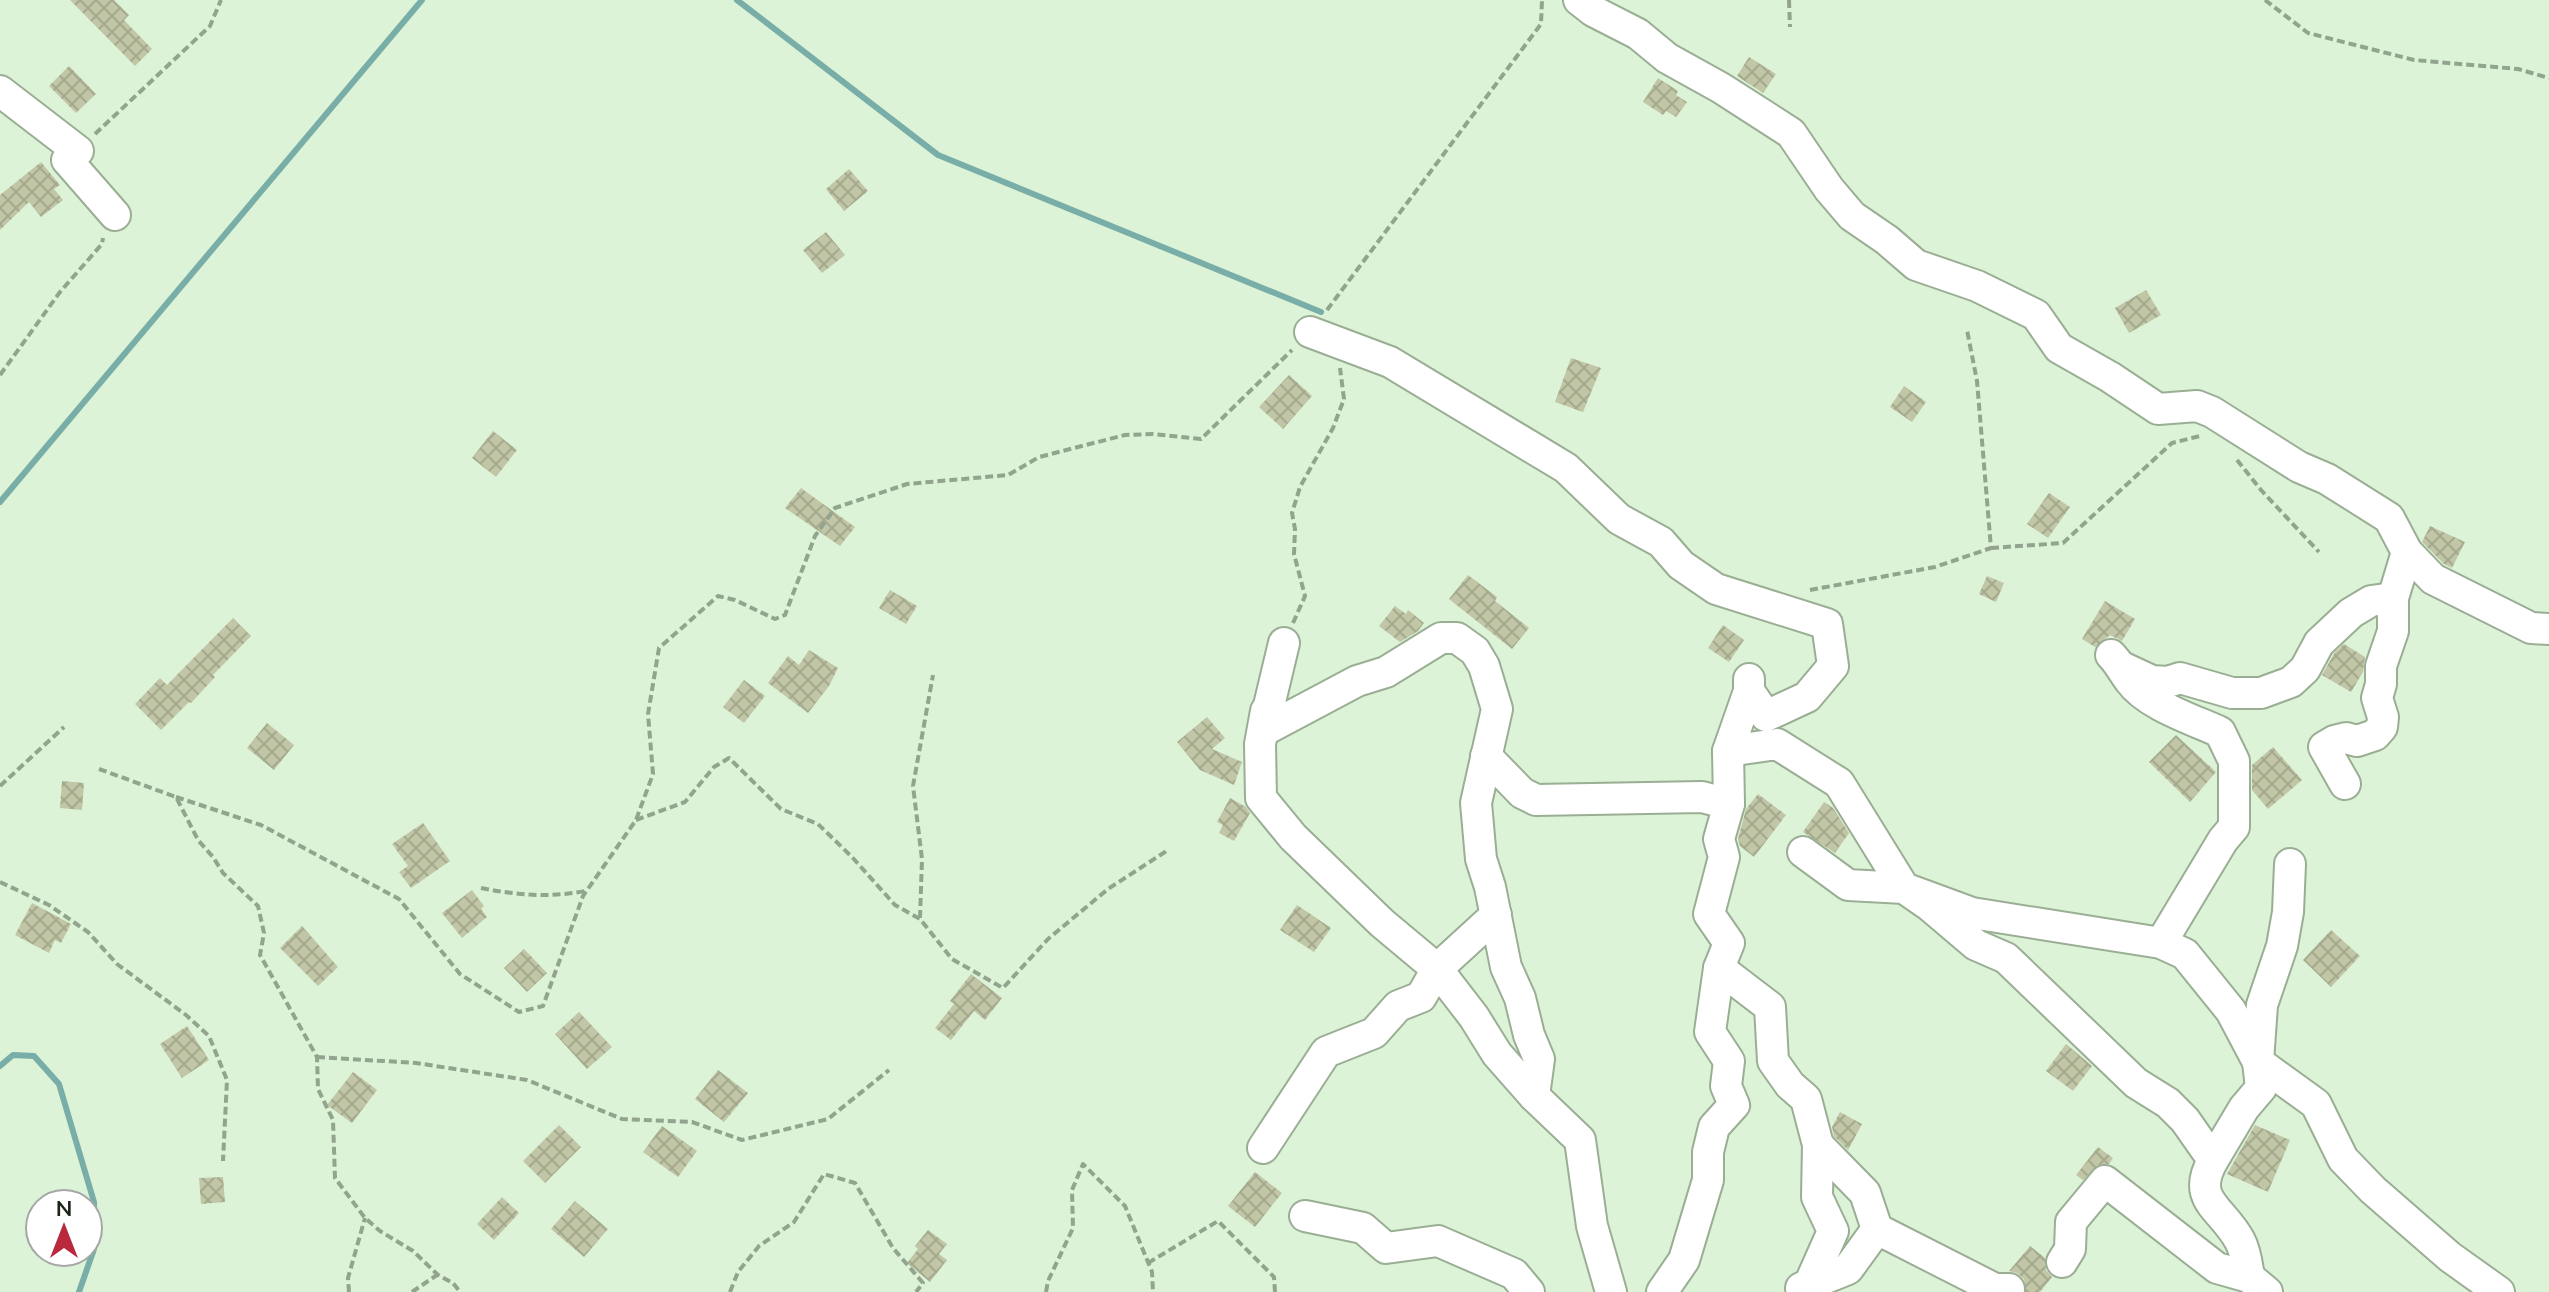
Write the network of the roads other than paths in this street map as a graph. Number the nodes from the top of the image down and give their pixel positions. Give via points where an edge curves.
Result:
1 (1579, 0) edge
2 (0, 91) edge
3 (115, 215) road end
4 (1310, 332) road end
5 (2407, 552) junction
6 (2393, 598) junction
7 (2549, 629) edge
8 (1284, 643) road end
9 (1771, 730) junction
10 (1263, 731) junction
11 (1728, 751) junction
12 (1486, 756) junction
13 (2345, 784) dead end
14 (1729, 804) junction
15 (1803, 852) dead end
16 (2290, 864) dead end
17 (1904, 888) junction
18 (1496, 915) junction
19 (2161, 943) junction
20 (1719, 968) junction
21 (1437, 969) junction
22 (2258, 1062) junction
23 (1534, 1096) junction
24 (1818, 1145) junction
25 (1263, 1148) dead end
26 (2213, 1160) junction
27 (1305, 1216) dead end
28 (1877, 1229) junction
29 (2062, 1262) dead end
30 (2258, 1285) edge
31 (2009, 1289) dead end
32 (1803, 1290) edge
33 (1529, 1292) edge
34 (1611, 1292) edge
35 (1662, 1292) edge
36 (2499, 1292) edge

1 - 5 street via 1791,133 1852,216 1916,265 1977,286 2036,315 2059,348 2158,409 2197,406 2212,412 2327,479 2389,518
2 - 3 street via 78,151 67,160
4 - 9 street via 1390,362 1566,468 1619,519 1661,542 1681,565 1716,589 1827,624 1833,666
5 - 6 street
5 - 7 street via 2433,579 2531,628
6 - 13 street via 2393,631 2377,698 2382,727 2375,735 2324,747
6 - 19 street via 2371,601 2351,613 2319,643 2291,682 2261,693 2232,693 2180,678 2152,681 2117,661 2148,698 2220,732 2234,761 2234,827
8 - 10 street
9 - 11 street
9 - 11 street via 1749,685
9 - 17 street via 1839,783
10 - 12 street via 1357,681 1386,672 1441,638 1457,638 1484,666 1497,709
10 - 21 street via 1261,798 1293,837
11 - 14 street
12 - 14 street via 1536,800 1702,797
12 - 18 street via 1476,803 1481,859
14 - 20 street via 1719,839 1724,857 1709,914 1729,943
15 - 17 street via 1848,885
16 - 22 street via 2288,912 2262,1005
17 - 19 street via 1972,913
17 - 26 street via 1976,945 2006,958 2136,1083 2168,1103
18 - 21 street
18 - 23 street via 1506,967 1539,1059
19 - 22 street via 2185,954 2231,1011
20 - 24 street via 1770,1007 1773,1061 1806,1099
20 - 35 street via 1710,1032 1729,1061 1726,1086 1734,1105 1714,1127 1708,1180 1684,1260
21 - 23 street
21 - 25 street via 1421,997 1398,1006 1374,1033 1326,1052
22 - 26 street via 2261,1088
22 - 36 street via 2316,1104 2343,1159 2373,1190
23 - 34 street via 1580,1140 1592,1226
24 - 28 street via 1865,1193
24 - 32 street via 1817,1197 1833,1231
26 - 30 street via 2204,1176 2204,1192 2239,1240
27 - 33 street via 1363,1228 1386,1248 1438,1241 1514,1274
28 - 31 street via 1995,1289
28 - 32 street via 1848,1269
29 - 30 street via 2070,1249 2071,1222 2105,1181 2217,1268

